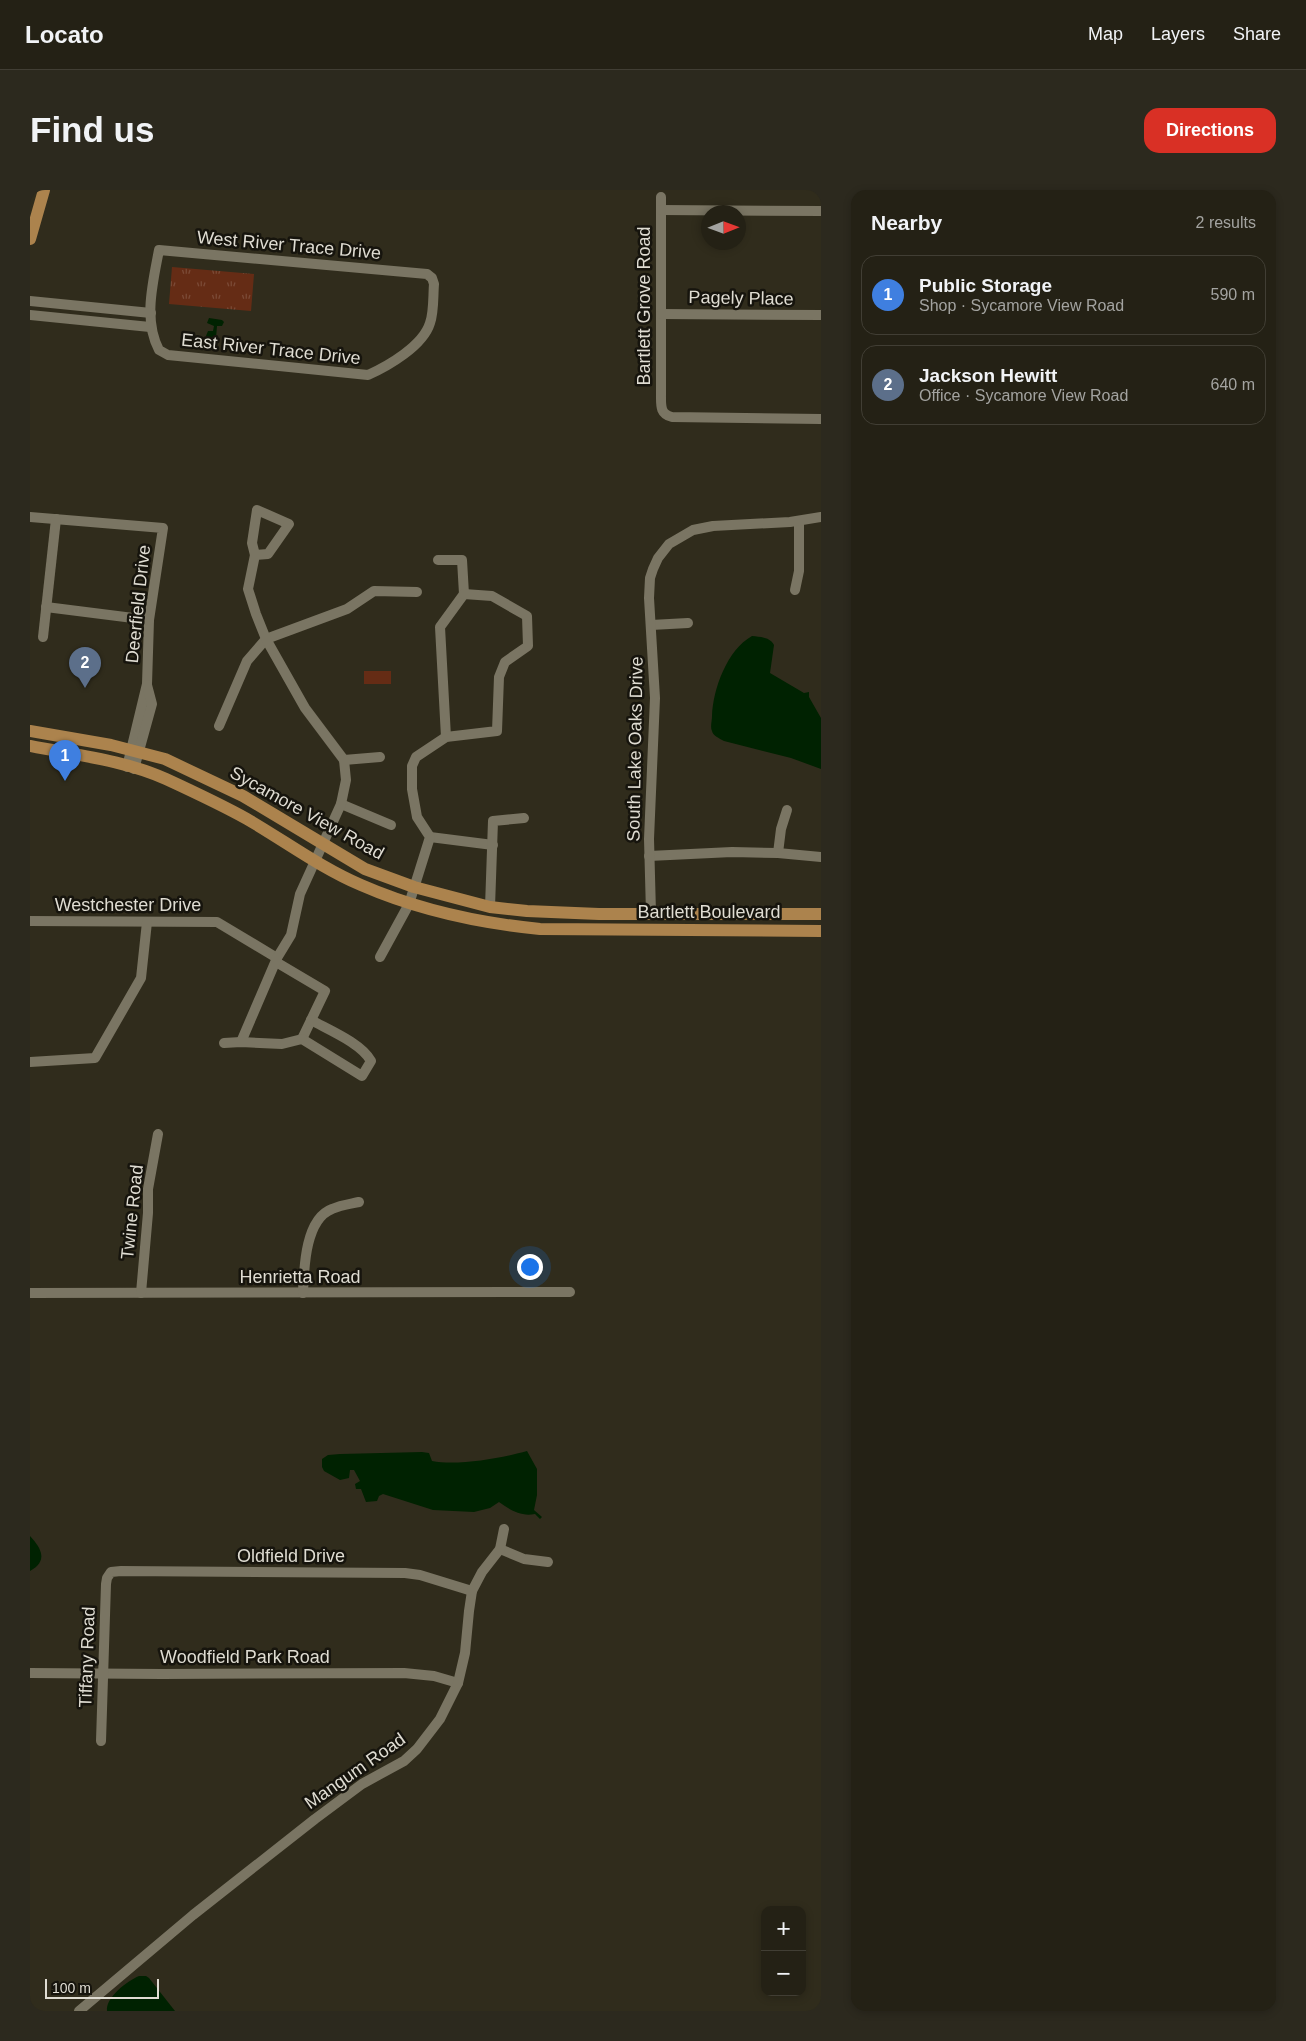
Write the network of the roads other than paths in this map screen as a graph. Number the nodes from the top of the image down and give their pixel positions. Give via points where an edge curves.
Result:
1 (44, 190) edge
2 (661, 197) dead end
3 (661, 210) junction
4 (821, 211) edge
5 (30, 239) edge
6 (30, 301) edge
7 (87, 307) junction
8 (150, 313) junction
9 (661, 314) junction
10 (30, 315) edge
11 (821, 315) edge
12 (85, 320) junction
13 (430, 324) joint
14 (150, 327) junction
15 (821, 419) edge
16 (30, 517) edge
17 (821, 517) edge
18 (56, 519) junction
19 (799, 521) junction
20 (255, 555) junction
21 (438, 560) dead end
22 (795, 590) dead end
23 (417, 592) dead end
24 (464, 594) junction
25 (46, 608) junction
26 (149, 620) junction
27 (688, 623) dead end
28 (652, 625) junction
29 (43, 637) dead end
30 (266, 639) junction
31 (219, 726) dead end
32 (33, 732) edge
33 (446, 737) junction
34 (91, 742) junction
35 (32, 746) edge
36 (135, 752) junction
37 (380, 757) dead end
38 (89, 758) junction
39 (344, 760) junction
40 (130, 768) junction
41 (340, 804) junction
42 (787, 810) dead end
43 (524, 818) dead end
44 (391, 825) dead end
45 (430, 837) junction
46 (493, 845) junction
47 (319, 852) junction
48 (778, 853) junction
49 (650, 856) junction
50 (821, 857) edge
51 (412, 895) junction
52 (490, 906) junction
53 (540, 912) junction
54 (651, 913) junction
55 (599, 914) joint
56 (778, 914) junction
57 (821, 914) edge
58 (30, 921) edge
59 (147, 922) junction
60 (540, 929) junction
61 (597, 929) joint
62 (778, 930) junction
63 (821, 931) edge
64 (380, 957) dead end
65 (276, 960) junction
66 (311, 1020) junction
67 (302, 1039) junction
68 (241, 1042) junction
69 (224, 1043) dead end
70 (30, 1062) edge
71 (158, 1134) dead end
72 (359, 1202) dead end
73 (570, 1292) dead end
74 (30, 1293) edge
75 (141, 1293) junction
76 (303, 1293) junction
77 (504, 1529) dead end
78 (500, 1549) junction
79 (548, 1562) dead end
80 (109, 1575) joint
81 (472, 1592) junction
82 (30, 1672) edge
83 (103, 1674) junction
84 (458, 1683) junction
85 (101, 1741) dead end
86 (79, 2011) edge

1 - 5 main road
2 - 3 street, Bartlett Grove Road
3 - 4 street
3 - 9 street, Bartlett Grove Road
6 - 7 street
7 - 8 street
7 - 12 street
8 - 13 street, West River Trace Drive via 159,250 427,274 434,284
8 - 14 street, East River Trace Drive
9 - 11 street, Pagely Place
9 - 15 street, Bartlett Grove Road via 664,414 680,418
10 - 12 street
12 - 14 street
13 - 14 street, East River Trace Drive via 416,343 391,365 368,375 168,355 159,350
16 - 18 street
17 - 19 street
18 - 25 street
18 - 26 street, Deerfield Drive via 163,528
19 - 22 street via 799,571
19 - 28 street, South Lake Oaks Drive via 698,528 674,540 658,558 650,578
20 - 20 street via 252,542 257,510 288,524 268,554
20 - 30 street via 248,589
21 - 24 street via 462,560
23 - 30 street via 374,591 347,610
24 - 33 street via 440,627
24 - 33 street via 492,596 527,616 528,646 505,662 500,678 497,731
25 - 26 street
25 - 29 street
26 - 36 street, Deerfield Drive via 147,684 152,704
27 - 28 street
28 - 49 street, South Lake Oaks Drive via 655,716
30 - 31 street via 247,660
30 - 39 street via 305,708
32 - 34 main road, Sycamore View Road
32 - 35 main road
33 - 45 street via 416,757 412,766 417,817
34 - 36 main road, Sycamore View Road
34 - 38 main road
35 - 38 main road, Sycamore View Road
36 - 40 street, Deerfield Drive
36 - 47 main road, Sycamore View Road via 165,758 242,796
37 - 39 street
38 - 40 main road, Sycamore View Road
39 - 41 street via 346,780
40 - 47 main road, Sycamore View Road via 164,778
41 - 44 street
41 - 47 street
42 - 48 street
43 - 46 street via 493,821
45 - 46 street
45 - 51 street
46 - 52 street
47 - 51 main road, Sycamore View Road via 365,869
47 - 51 main road, Sycamore View Road via 360,885
47 - 65 street via 300,894 291,935
48 - 49 street via 712,852
48 - 50 street
49 - 54 street, South Lake Oaks Drive
51 - 52 main road, Sycamore View Road
51 - 60 main road, Sycamore View Road via 496,925
51 - 64 street
52 - 53 main road, Sycamore View Road
53 - 55 main road, Sycamore View Road
53 - 60 main road
54 - 55 main road, Bartlett Boulevard
54 - 56 main road, Bartlett Boulevard
56 - 57 main road, Bartlett Boulevard
56 - 62 main road
58 - 59 street, Westchester Drive
59 - 65 street, Westchester Drive via 217,922
59 - 70 street via 141,978 94,1058
60 - 61 main road, Sycamore View Road
61 - 62 main road, Bartlett Boulevard
62 - 63 main road, Bartlett Boulevard
65 - 66 street, Westchester Drive via 325,991
65 - 68 street
66 - 67 street
66 - 67 street via 360,1048 371,1061 362,1076
67 - 68 street via 282,1044
68 - 69 street
71 - 75 street, Twine Road via 148,1189
72 - 76 street via 332,1209 318,1220 305,1261
73 - 76 street, Henrietta Road
74 - 75 street, Henrietta Road
75 - 76 street, Henrietta Road
77 - 78 street, Mangum Road
78 - 79 street via 524,1559
78 - 81 street, Mangum Road via 482,1572
80 - 81 street, Oldfield Drive via 121,1571 404,1573
80 - 83 street, Tiffany Road
81 - 84 street, Mangum Road via 466,1653
82 - 83 street, Woodfield Park Road
83 - 84 street, Woodfield Park Road via 404,1673 434,1676
83 - 85 street, Tiffany Road
84 - 86 street, Mangum Road via 440,1719 404,1761 362,1784 314,1819

